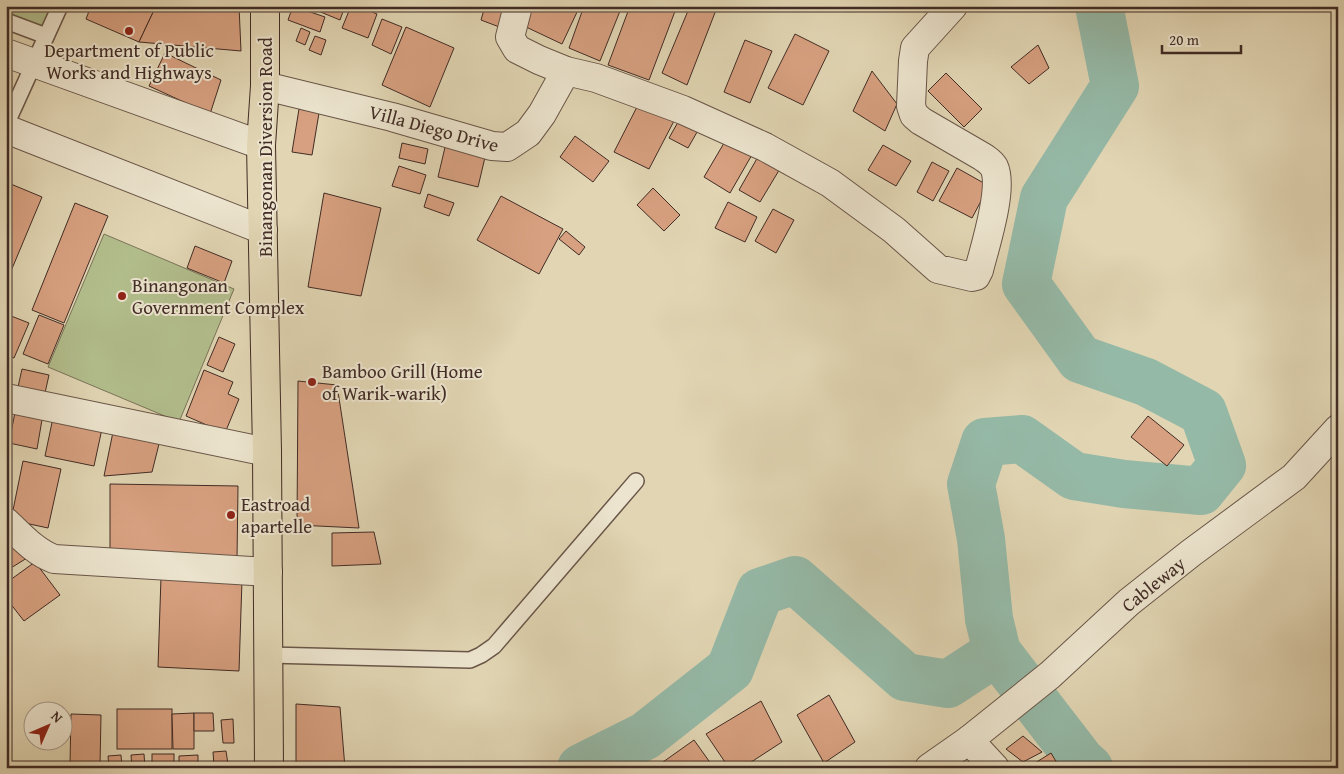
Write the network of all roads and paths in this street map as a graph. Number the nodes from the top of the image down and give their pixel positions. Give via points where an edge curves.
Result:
1 (60, 6) edge
2 (266, 6) edge
3 (518, 6) edge
4 (953, 6) edge
5 (6, 21) edge
6 (46, 36) junction
7 (6, 53) edge
8 (34, 63) junction
9 (566, 71) junction
10 (265, 86) junction
11 (6, 127) edge
12 (261, 145) junction
13 (263, 230) junction
14 (6, 398) edge
15 (1338, 429) edge
16 (267, 452) junction
17 (636, 481) dead end
18 (6, 522) edge
19 (268, 572) junction
20 (268, 655) junction
21 (969, 740) junction
22 (268, 768) edge
23 (929, 768) edge
24 (995, 768) edge

1 - 6 lane
2 - 10 main road, Binangonan Diversion Road
3 - 9 street via 510,37 516,50
4 - 9 street via 915,48 911,106 921,121 990,161 994,168 996,202 979,270 972,277 938,269 894,230 830,183 765,147 683,110 596,78
5 - 6 lane
6 - 8 lane
7 - 8 street
8 - 11 lane
8 - 12 street
9 - 10 street, Villa Diego Drive via 528,133 507,147 492,146 392,116
10 - 12 main road, Binangonan Diversion Road
11 - 13 street
12 - 13 main road, Binangonan Diversion Road
13 - 16 main road, Binangonan Diversion Road
14 - 16 street
15 - 21 street, Cableway via 1294,477 1129,602 1050,675
16 - 19 main road, Binangonan Diversion Road
17 - 20 lane via 494,646 470,660
18 - 19 street via 33,547 54,559
19 - 20 main road, Binangonan Diversion Road
20 - 22 main road, Binangonan Diversion Road
21 - 23 street, Cableway
21 - 24 street

